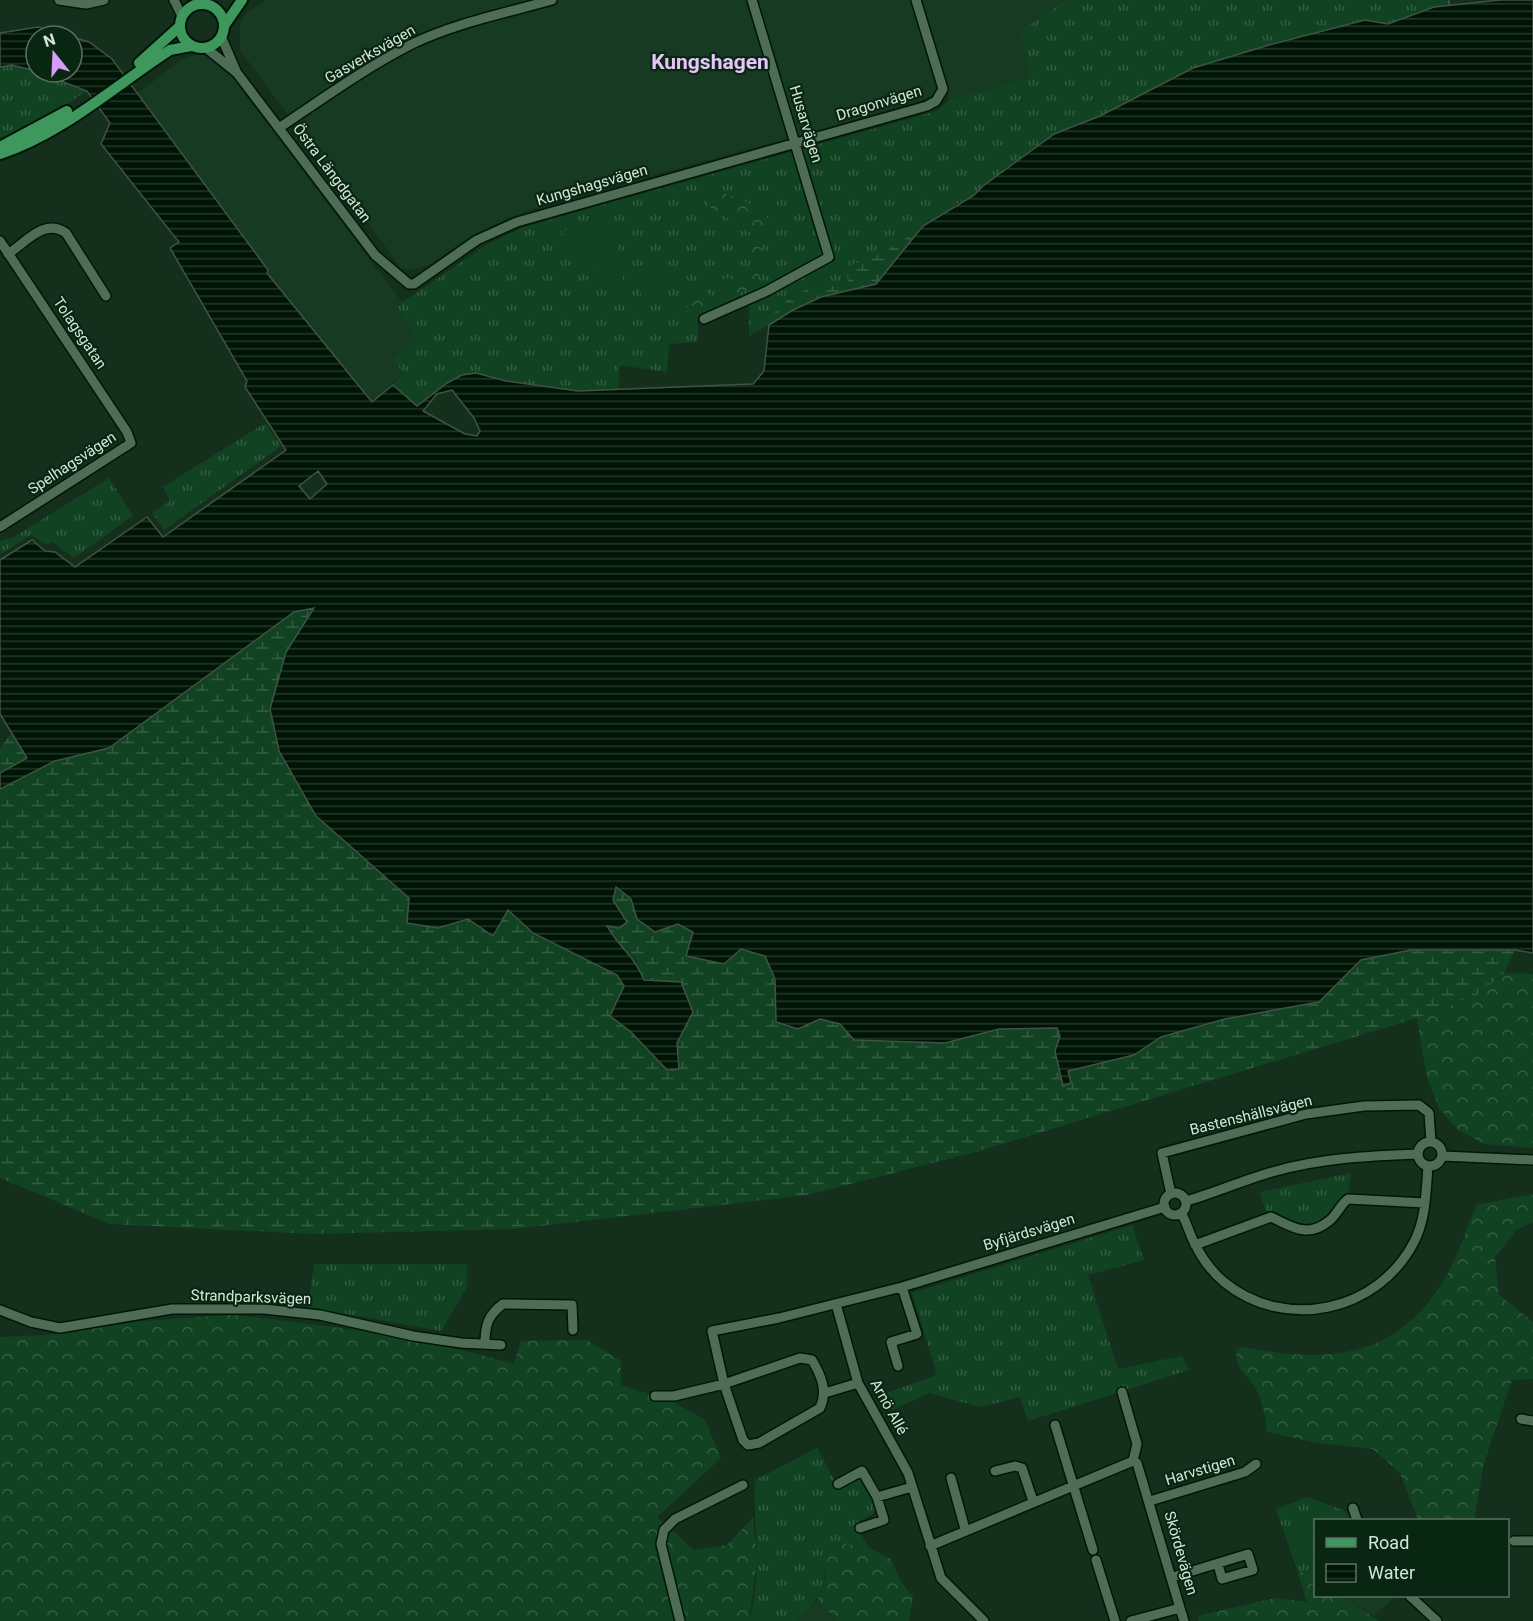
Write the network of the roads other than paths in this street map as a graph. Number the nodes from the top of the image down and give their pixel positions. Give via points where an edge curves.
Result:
1 (59, 0) edge
2 (104, 0) edge
3 (174, 0) edge
4 (224, 0) edge
5 (242, 0) edge
6 (552, 0) edge
7 (752, 0) edge
8 (916, 0) edge
9 (204, 3) edge
10 (180, 22) junction
11 (223, 31) junction
12 (191, 46) junction
13 (206, 48) junction
14 (237, 73) junction
15 (126, 76) junction
16 (92, 100) junction
17 (279, 128) junction
18 (796, 143) junction
19 (0, 147) edge
20 (0, 154) edge
21 (0, 241) edge
22 (8, 254) junction
23 (409, 284) joint
24 (106, 296) dead end
25 (704, 320) dead end
26 (131, 443) joint
27 (0, 527) edge
28 (1431, 1142) junction
29 (1418, 1154) junction
30 (1442, 1155) junction
31 (1533, 1160) edge
32 (1428, 1166) junction
33 (1172, 1194) junction
34 (1186, 1201) junction
35 (1425, 1203) junction
36 (1165, 1207) junction
37 (1181, 1214) junction
38 (1195, 1245) junction
39 (902, 1287) junction
40 (836, 1304) junction
41 (0, 1310) edge
42 (573, 1330) dead end
43 (485, 1344) junction
44 (501, 1345) dead end
45 (898, 1366) dead end
46 (858, 1383) junction
47 (724, 1384) junction
48 (1122, 1392) dead end
49 (825, 1393) junction
50 (655, 1396) dead end
51 (1521, 1419) dead end
52 (1533, 1421) edge
53 (1055, 1425) dead end
54 (1133, 1461) junction
55 (1256, 1464) dead end
56 (995, 1471) dead end
57 (951, 1478) dead end
58 (838, 1484) dead end
59 (1073, 1484) junction
60 (743, 1485) dead end
61 (912, 1487) junction
62 (877, 1497) junction
63 (1033, 1501) junction
64 (1150, 1501) junction
65 (1353, 1508) dead end
66 (1356, 1519) edge
67 (860, 1528) dead end
68 (965, 1529) junction
69 (1514, 1541) dead end
70 (1533, 1541) edge
71 (930, 1546) junction
72 (1093, 1550) dead end
73 (1096, 1560) dead end
74 (1218, 1564) dead end
75 (1173, 1577) junction
76 (1411, 1597) edge
77 (1180, 1608) junction
78 (680, 1621) edge
79 (984, 1621) edge
80 (1115, 1621) edge
81 (1131, 1621) edge
82 (1184, 1621) edge
83 (1437, 1621) edge

1 - 2 street
3 - 10 street
4 - 9 main road
5 - 11 main road
6 - 17 street, Gasverksvägen via 413,44 353,78
7 - 18 street, Husarvägen
8 - 18 street, Dragonvägen via 943,89 936,101
9 - 10 main road via 190,7
9 - 11 main road via 221,15
10 - 12 main road via 183,38
10 - 15 main road via 165,43
11 - 13 main road
11 - 14 street, Östra Längdgatan
12 - 13 main road
12 - 15 main road via 170,50
13 - 14 street, Östra Längdgatan
14 - 17 street, Östra Längdgatan
15 - 16 main road
16 - 19 main road
16 - 20 main road via 18,148
17 - 23 street, Östra Längdgatan via 375,255
18 - 23 street, Kungshagsvägen via 517,222 477,240
18 - 25 street, Husarvägen via 829,257
21 - 22 street, Tolagsgatan
22 - 24 street via 47,226 58,227 66,233
22 - 26 street, Tolagsgatan
26 - 27 street, Spelhagsvägen
28 - 29 street via 1423,1144
28 - 30 street
28 - 33 street, Bastenshällsvägen via 1429,1113 1419,1105 1364,1106 1306,1114 1162,1153
29 - 32 street
29 - 34 street via 1338,1158 1305,1164
30 - 31 street
30 - 32 street via 1436,1165
32 - 35 street
33 - 34 street via 1181,1194
33 - 36 street via 1166,1198
34 - 37 street
35 - 38 street via 1348,1199 1329,1221 1309,1230 1288,1228 1270,1217
35 - 38 street via 1415,1241 1388,1277 1361,1297 1327,1308 1287,1309 1252,1300 1223,1281
36 - 37 street via 1172,1214
36 - 39 street, Byfjärdsvägen
37 - 38 street
39 - 40 street, Byfjärdsvägen
39 - 45 street via 917,1334 891,1342
40 - 46 street, Arnö Allé
40 - 47 street, Byfjärdsvägen via 712,1331
41 - 43 street, Strandparksvägen via 60,1328 172,1309 264,1309 320,1315 413,1336
42 - 43 street via 572,1305 504,1304 485,1324
43 - 44 street, Strandparksvägen
46 - 49 street
46 - 61 street, Arnö Allé
47 - 49 street via 806,1358 817,1368
47 - 49 street via 748,1445 759,1443 820,1408
47 - 50 street via 674,1396
48 - 54 street, Skördevägen via 1137,1444
51 - 52 street
53 - 59 street
54 - 59 street
54 - 64 street, Skördevägen
55 - 64 street, Harvstigen via 1245,1472
56 - 63 street via 1022,1468
57 - 68 street
58 - 62 street via 862,1471
59 - 63 street
59 - 72 street
60 - 78 street via 675,1519 664,1530 661,1544
61 - 62 street
61 - 71 street, Arnö Allé
62 - 67 street via 884,1520
63 - 68 street
64 - 75 street, Skördevägen
65 - 66 street
68 - 71 street
69 - 70 street
71 - 79 street, Arnö Allé via 941,1578
73 - 80 street
74 - 75 street
75 - 77 street, Skördevägen
76 - 83 street
77 - 81 street, Skördevägen
77 - 82 street

